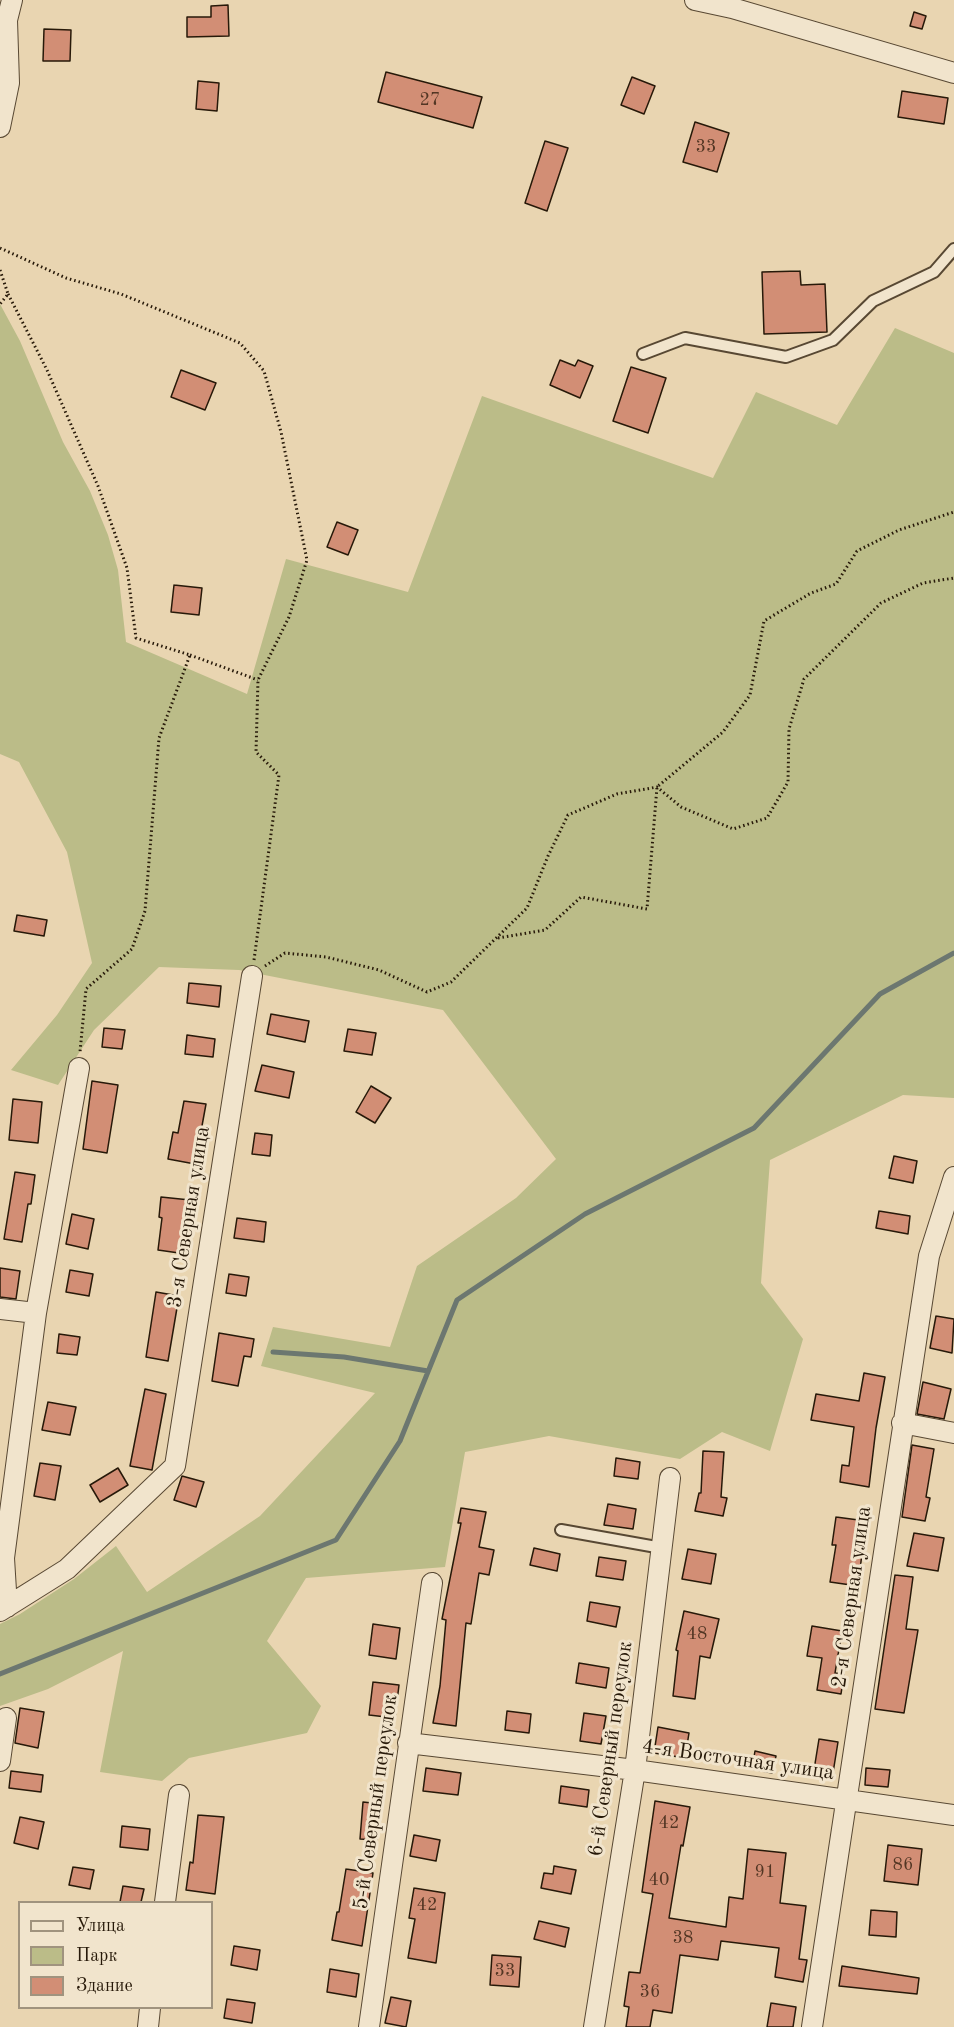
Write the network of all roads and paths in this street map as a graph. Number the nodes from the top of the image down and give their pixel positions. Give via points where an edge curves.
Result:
1 (12, 0) edge
2 (695, 0) edge
3 (954, 73) edge
4 (0, 127) edge
5 (0, 248) edge
6 (954, 249) edge
7 (0, 270) edge
8 (8, 294) junction
9 (0, 304) edge
10 (643, 354) dead end
11 (954, 512) edge
12 (954, 578) edge
13 (190, 655) junction
14 (258, 680) junction
15 (657, 788) junction
16 (496, 938) junction
17 (252, 976) junction
18 (79, 1068) joint
19 (954, 1177) edge
20 (0, 1309) edge
21 (36, 1313) junction
22 (902, 1423) junction
23 (954, 1433) edge
24 (670, 1478) dead end
25 (561, 1530) dead end
26 (662, 1548) junction
27 (432, 1583) dead end
28 (4, 1609) edge
29 (6, 1718) dead end
30 (408, 1743) junction
31 (0, 1761) edge
32 (635, 1770) junction
33 (179, 1795) dead end
34 (847, 1800) junction
35 (954, 1815) edge
36 (165, 1901) edge
37 (150, 2009) edge
38 (148, 2027) edge
39 (369, 2027) edge
40 (594, 2027) edge
41 (812, 2027) edge

1 - 4 street via 6,21 9,83
2 - 3 street
5 - 14 path via 66,278 121,294 240,343 264,371 307,560 289,617
6 - 10 lane via 933,272 873,301 833,339 786,357 685,338
7 - 8 path
8 - 9 path
8 - 13 path via 47,370 98,486 127,568 136,638
11 - 15 path via 899,530 857,551 836,584 811,593 764,621 750,695 723,732
12 - 15 path via 923,583 881,603 804,679 789,729 788,782 767,818 733,829 681,807
13 - 14 path
13 - 18 path via 159,738 145,911 132,949 86,989
14 - 17 path via 256,752 279,775
15 - 16 path via 617,794 568,815 527,908
15 - 16 path via 647,909 581,897 545,930
16 - 17 path via 451,982 427,992 379,970 285,952
17 - 28 street, 3-я Северная улица via 174,1466 67,1569
18 - 21 street
19 - 22 street, 2-я Северная улица via 929,1256
20 - 21 street
21 - 28 street via 4,1558
22 - 23 street
22 - 34 street, 2-я Северная улица
24 - 26 street, 6-й Северный переулок
25 - 26 lane
26 - 32 street, 6-й Северный переулок
27 - 30 street, 5-й Северный переулок
29 - 31 street
30 - 32 street, 4-я Восточная улица
30 - 39 street, 5-й Северный переулок
32 - 34 street, 4-я Восточная улица
32 - 40 street, 6-й Северный переулок
33 - 36 street
34 - 35 street, 4-я Восточная улица
34 - 41 street, 2-я Северная улица
37 - 38 street

